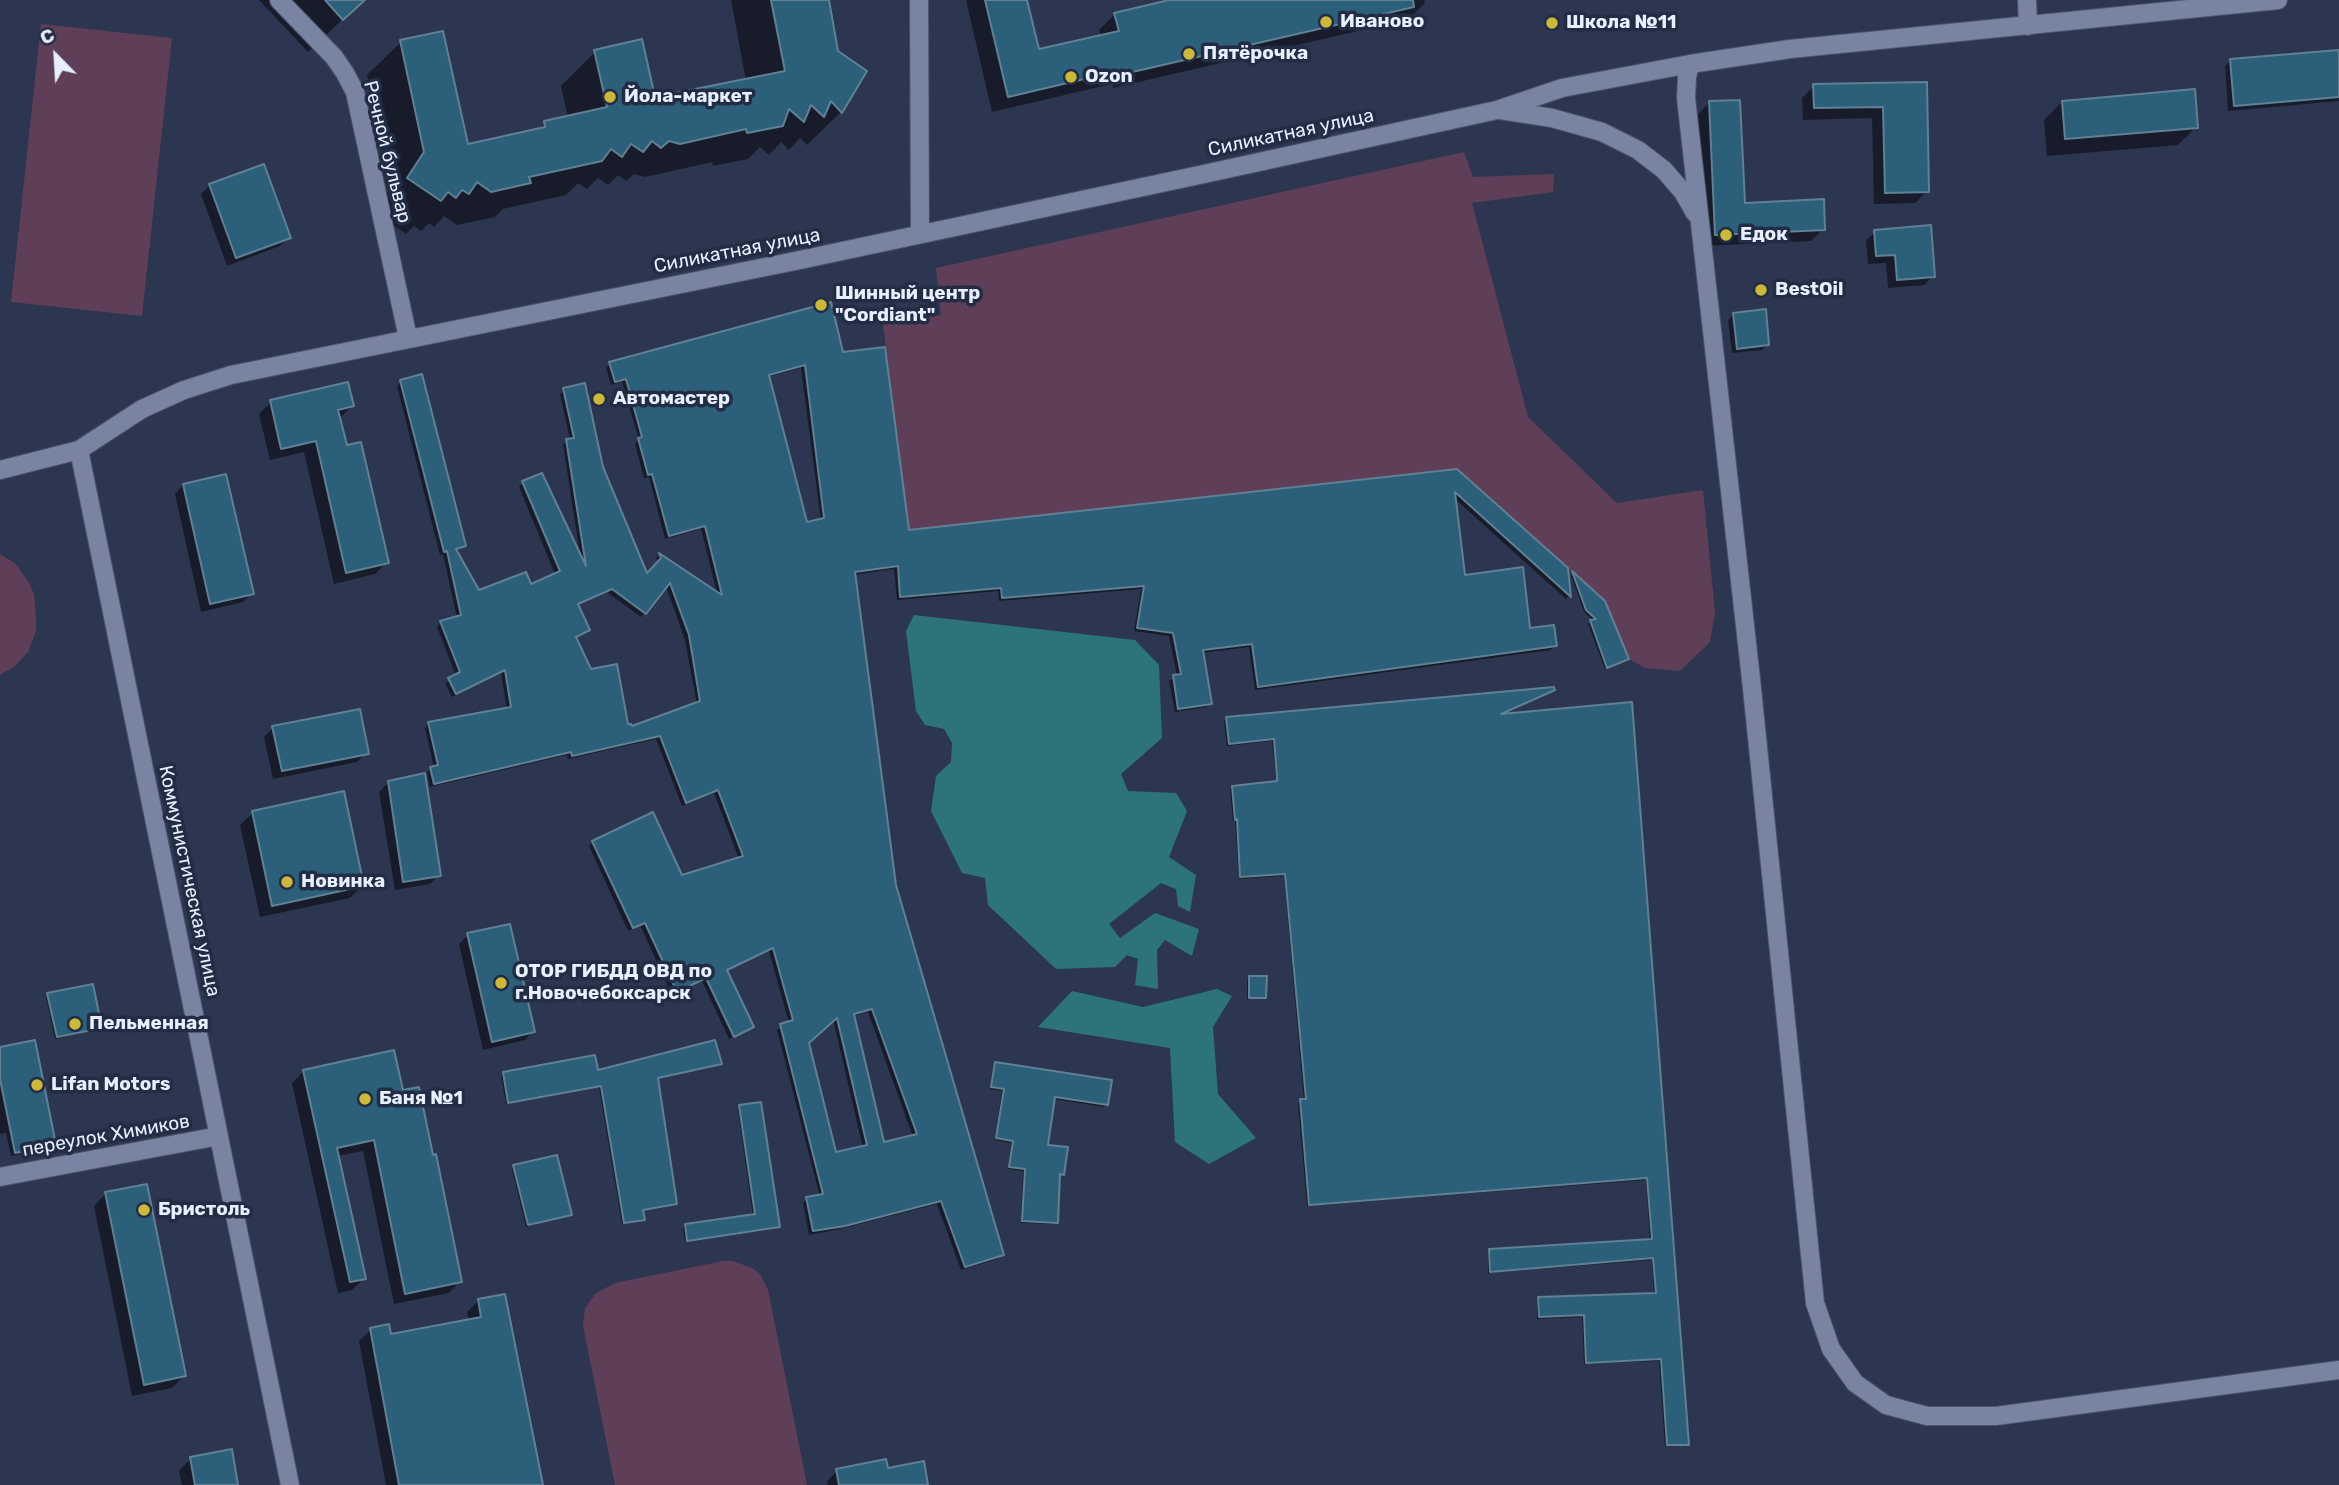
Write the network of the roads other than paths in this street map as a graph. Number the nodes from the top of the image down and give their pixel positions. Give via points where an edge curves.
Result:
1 (279, 0) edge
2 (919, 0) edge
3 (2027, 0) edge
4 (2278, 0) edge
5 (2028, 26) junction
6 (1689, 64) junction
7 (1497, 110) junction
8 (1699, 219) junction
9 (920, 234) junction
10 (408, 338) junction
11 (79, 450) junction
12 (0, 470) edge
13 (219, 1136) junction
14 (0, 1177) edge
15 (2339, 1370) edge
16 (290, 1485) edge

1 - 10 street, Речной бульвар via 334,57 355,92
2 - 9 street
3 - 5 street
4 - 5 street
5 - 6 street
6 - 7 street via 1562,88
6 - 8 street via 1686,98
7 - 8 street via 1565,121 1638,150 1664,170
7 - 9 street, Силикатная улица
8 - 15 street via 1815,1303 1832,1349 1855,1383 1886,1405 1927,1416 1996,1416
9 - 10 street, Силикатная улица
10 - 11 street, Силикатная улица via 231,375 184,390
11 - 12 street, Силикатная улица
11 - 13 street, Коммунистическая улица
13 - 14 street, переулок Химиков
13 - 16 street, Коммунистическая улица

